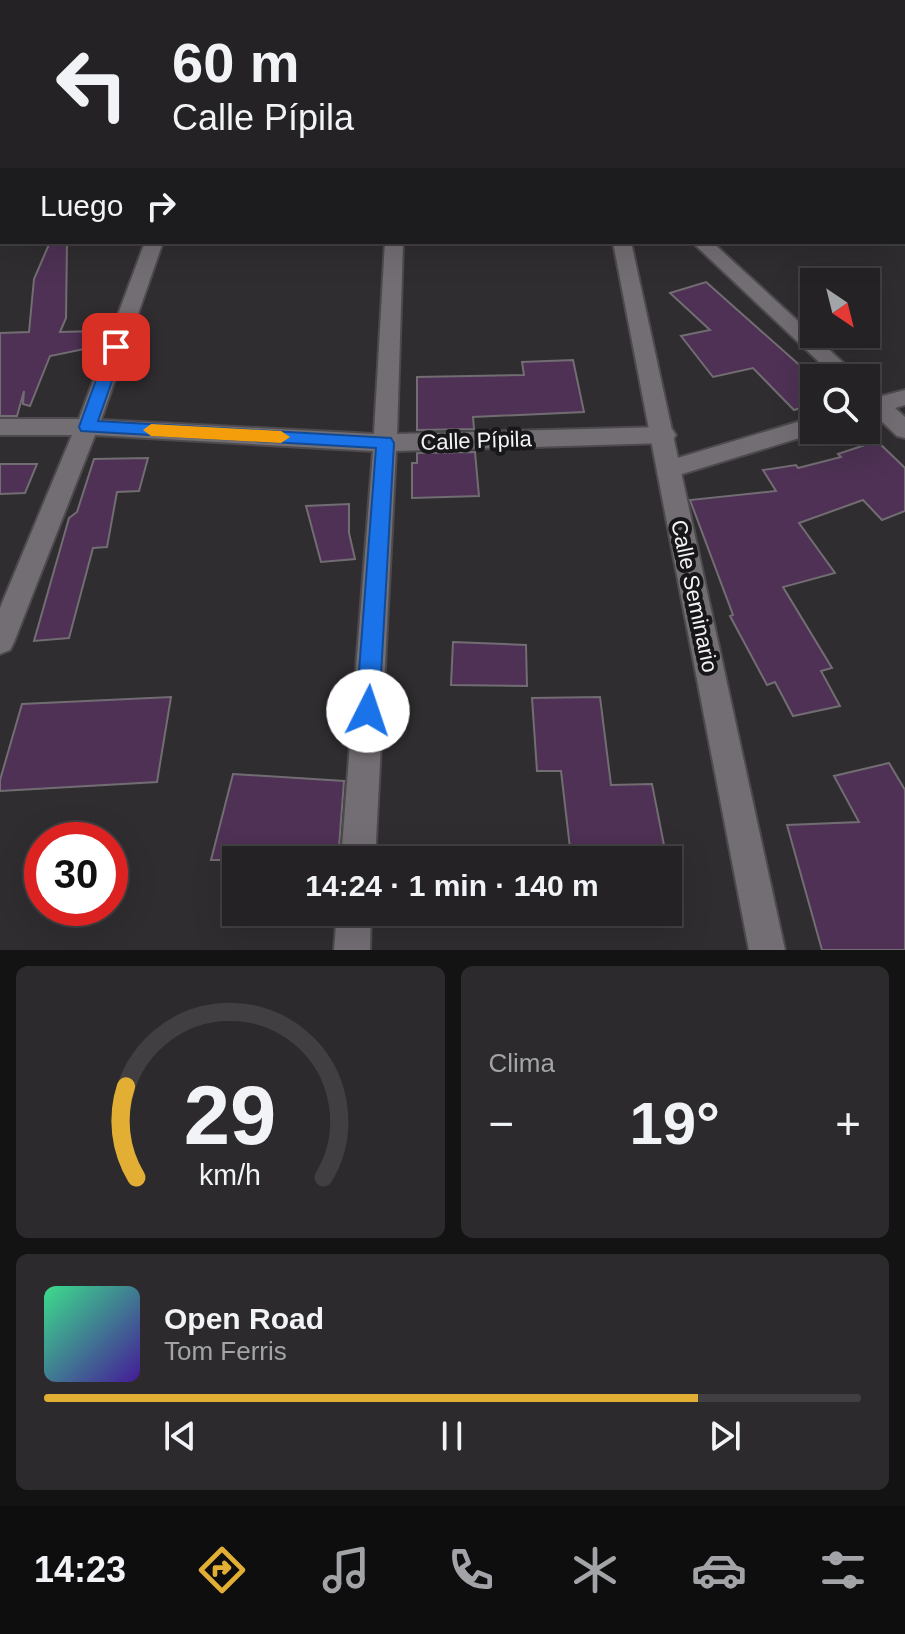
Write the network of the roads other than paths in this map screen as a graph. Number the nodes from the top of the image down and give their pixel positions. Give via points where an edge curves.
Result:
1 (153, 244) edge
2 (394, 244) edge
3 (622, 244) edge
4 (703, 244) edge
5 (834, 364) edge
6 (905, 397) edge
7 (880, 401) edge
8 (880, 411) edge
9 (0, 427) edge
10 (87, 427) junction
11 (800, 429) edge
12 (905, 430) edge
13 (664, 435) junction
14 (385, 443) junction
15 (669, 469) junction
16 (0, 642) edge
17 (359, 846) edge
18 (353, 926) edge
19 (352, 950) edge
20 (767, 950) edge

1 - 10 street
2 - 14 street
3 - 13 street, Calle Seminario
4 - 5 street
6 - 7 street
8 - 12 street
9 - 10 street, Calle Pípila
10 - 14 street, Calle Pípila
10 - 16 street
11 - 15 street
13 - 14 street, Calle Pípila
13 - 15 street, Calle Seminario
14 - 17 street
15 - 20 street, Calle Seminario
18 - 19 street

